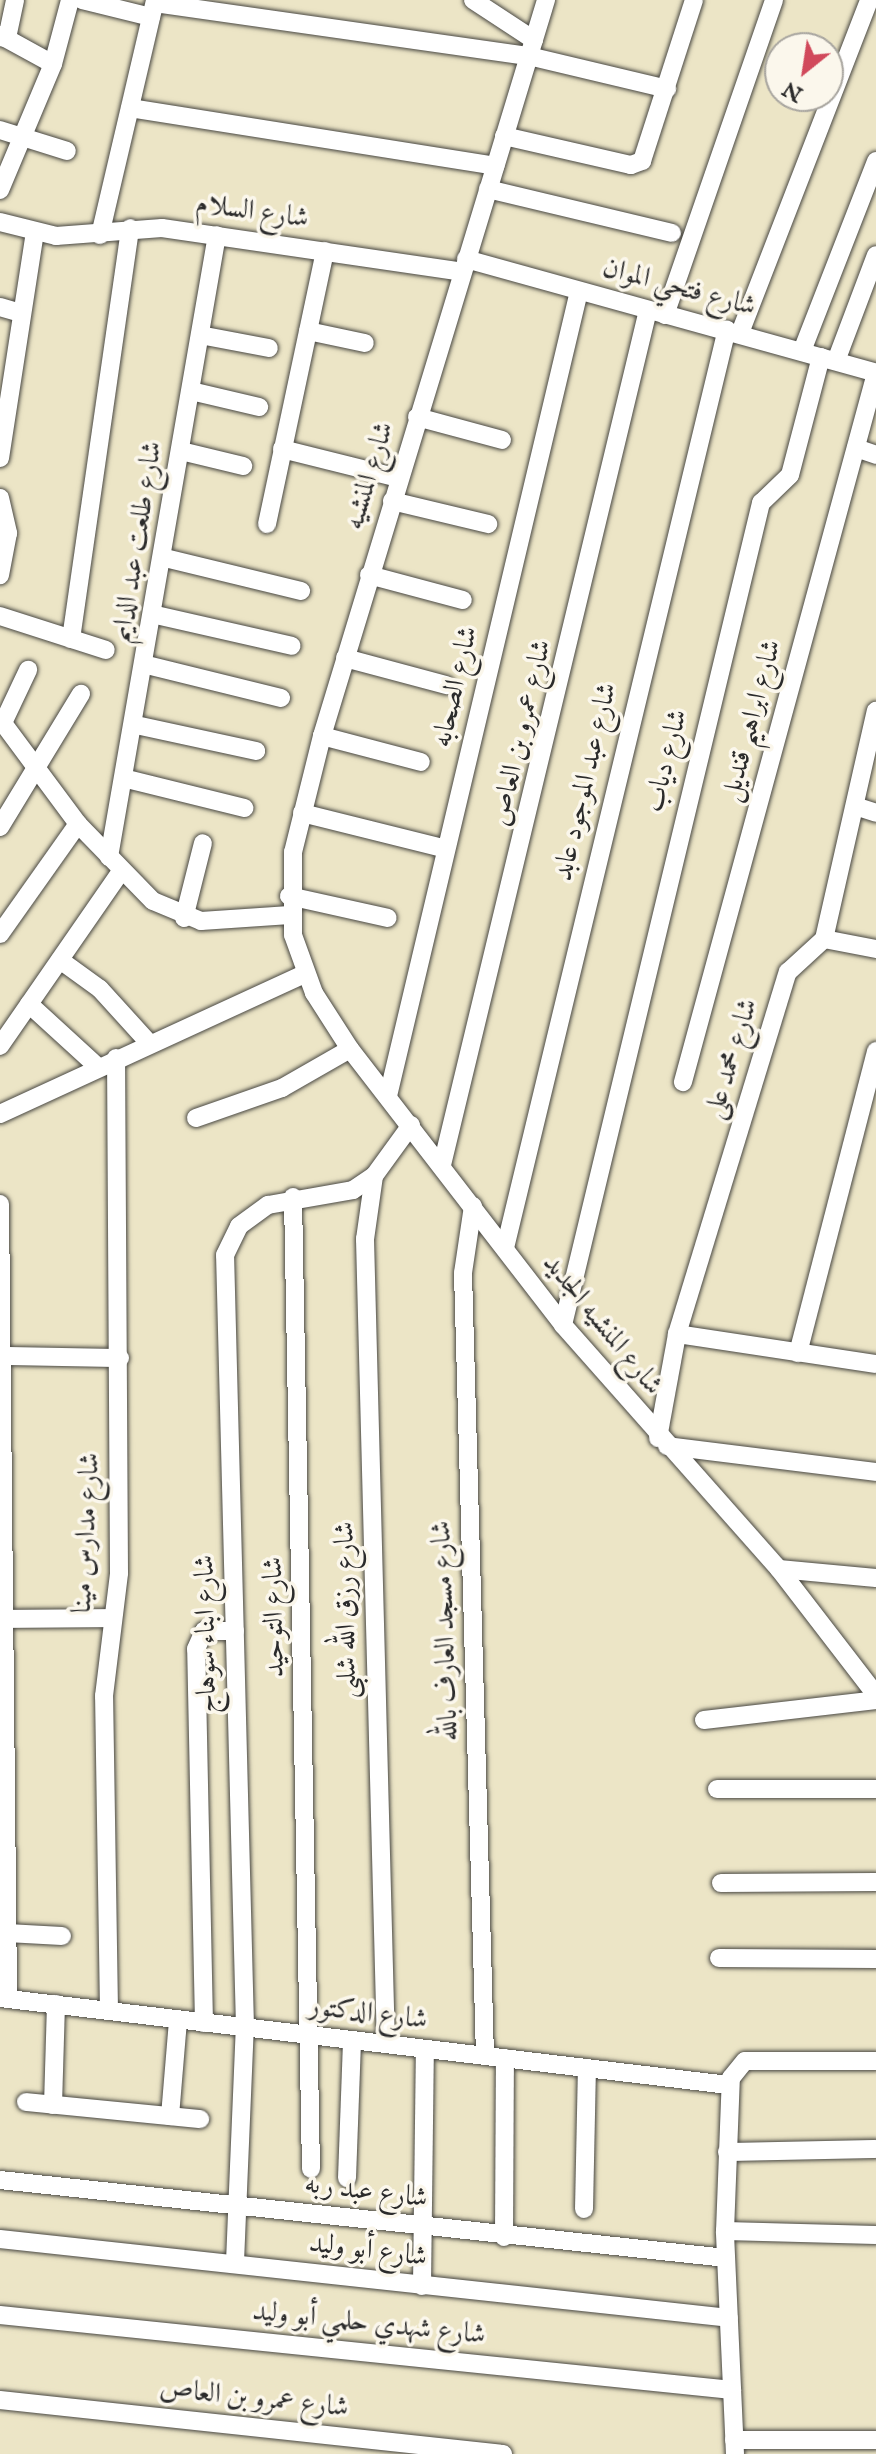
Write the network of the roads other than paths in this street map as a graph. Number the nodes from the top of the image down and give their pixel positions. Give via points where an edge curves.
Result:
1 (15, 0) edge
2 (70, 0) edge
3 (82, 0) edge
4 (473, 0) edge
5 (546, 0) edge
6 (694, 0) edge
7 (774, 0) edge
8 (869, 0) edge
9 (154, 6) edge
10 (2, 37) edge
11 (532, 48) junction
12 (53, 64) junction
13 (667, 89) junction
14 (130, 108) junction
15 (9, 133) edge
16 (504, 136) junction
17 (67, 151) dead end
18 (876, 161) edge
19 (495, 166) junction
20 (488, 189) junction
21 (0, 190) edge
22 (0, 222) edge
23 (130, 228) junction
24 (35, 233) junction
25 (672, 233) dead end
26 (100, 235) junction
27 (217, 235) junction
28 (325, 251) junction
29 (876, 255) edge
30 (464, 266) junction
31 (579, 291) junction
32 (0, 307) edge
33 (657, 312) junction
34 (21, 313) junction
35 (308, 331) junction
36 (733, 331) junction
37 (200, 335) junction
38 (365, 343) dead end
39 (269, 348) dead end
40 (802, 351) junction
41 (828, 359) junction
42 (876, 373) edge
43 (5, 390) edge
44 (191, 391) junction
45 (259, 407) dead end
46 (417, 417) junction
47 (502, 440) dead end
48 (856, 448) junction
49 (282, 449) junction
50 (181, 451) junction
51 (876, 455) edge
52 (0, 458) edge
53 (243, 466) dead end
54 (398, 478) junction
55 (0, 498) edge
56 (392, 501) junction
57 (267, 524) dead end
58 (488, 524) dead end
59 (165, 558) junction
60 (1, 569) edge
61 (369, 575) junction
62 (301, 591) dead end
63 (463, 600) dead end
64 (156, 615) junction
65 (0, 616) edge
66 (71, 639) junction
67 (292, 646) dead end
68 (106, 650) dead end
69 (345, 658) junction
70 (147, 665) junction
71 (28, 670) dead end
72 (446, 685) dead end
73 (81, 694) dead end
74 (281, 698) dead end
75 (876, 711) edge
76 (2, 721) edge
77 (136, 725) junction
78 (322, 736) junction
79 (256, 751) dead end
80 (421, 762) dead end
81 (39, 770) junction
82 (127, 779) junction
83 (855, 806) junction
84 (244, 808) dead end
85 (302, 813) junction
86 (876, 813) edge
87 (78, 824) junction
88 (0, 827) edge
89 (203, 843) dead end
90 (446, 849) junction
91 (116, 864) junction
92 (290, 906) junction
93 (184, 918) junction
94 (388, 918) dead end
95 (0, 934) edge
96 (824, 939) junction
97 (876, 949) edge
98 (60, 960) junction
99 (304, 974) junction
100 (29, 1004) junction
101 (149, 1043) junction
102 (0, 1046) edge
103 (350, 1049) junction
104 (876, 1051) edge
105 (116, 1058) junction
106 (97, 1066) junction
107 (683, 1082) dead end
108 (388, 1096) junction
109 (0, 1114) edge
110 (196, 1118) dead end
111 (411, 1125) junction
112 (442, 1165) junction
113 (374, 1176) junction
114 (293, 1197) junction
115 (0, 1204) edge
116 (473, 1206) junction
117 (505, 1248) junction
118 (563, 1325) junction
119 (677, 1334) junction
120 (798, 1353) junction
121 (4, 1356) junction
122 (120, 1358) junction
123 (875, 1359) edge
124 (662, 1442) junction
125 (876, 1472) edge
126 (779, 1569) junction
127 (876, 1578) edge
128 (112, 1618) junction
129 (5, 1619) junction
130 (235, 1631) junction
131 (874, 1690) edge
132 (704, 1720) dead end
133 (717, 1789) dead end
134 (876, 1789) edge
135 (876, 1882) edge
136 (721, 1883) dead end
137 (7, 1933) junction
138 (62, 1936) dead end
139 (719, 1958) dead end
140 (876, 1959) edge
141 (4, 1998) edge
142 (56, 2004) junction
143 (109, 2010) junction
144 (178, 2020) junction
145 (204, 2023) junction
146 (245, 2027) junction
147 (313, 2036) junction
148 (352, 2040) junction
149 (386, 2044) junction
150 (425, 2049) junction
151 (485, 2056) junction
152 (505, 2058) junction
153 (876, 2061) edge
154 (587, 2068) junction
155 (729, 2085) junction
156 (26, 2102) dead end
157 (53, 2105) junction
158 (170, 2116) junction
159 (200, 2119) dead end
160 (876, 2149) edge
161 (727, 2152) junction
162 (311, 2169) dead end
163 (347, 2178) dead end
164 (0, 2180) edge
165 (238, 2205) junction
166 (584, 2209) dead end
167 (422, 2227) junction
168 (725, 2231) junction
169 (876, 2235) edge
170 (504, 2237) junction
171 (0, 2239) edge
172 (726, 2258) junction
173 (235, 2262) junction
174 (422, 2286) junction
175 (0, 2315) edge
176 (729, 2318) junction
177 (732, 2390) junction
178 (0, 2400) edge
179 (876, 2440) edge
180 (734, 2447) edge
181 (503, 2454) edge

1 - 10 street
2 - 12 street
3 - 9 street
4 - 11 street
5 - 11 street, شارع المنشيه
6 - 13 street
7 - 33 street, شارع عمرو بن العاص
8 - 36 street, شارع عبد الموجود عابد
9 - 11 street
9 - 14 street
10 - 12 street
11 - 13 street
11 - 16 street, شارع المنشيه
12 - 15 street
13 - 16 street via 642,161
14 - 19 street
14 - 26 street
15 - 17 street
15 - 21 street
16 - 19 street, شارع المنشيه
18 - 40 street
19 - 20 street, شارع المنشيه
20 - 25 street
20 - 30 street, شارع المنشيه
22 - 24 street, شارع السلام
23 - 26 street, شارع السلام
23 - 27 street, شارع السلام
23 - 66 street
24 - 26 street, شارع السلام
24 - 34 street
27 - 28 street, شارع السلام
27 - 37 street, شارع طلعت عبد الدايم
28 - 30 street, شارع السلام
28 - 35 street
29 - 41 street, شارع دياب
30 - 31 street, شارع فتحي الموان
30 - 46 street, شارع المنشيه
31 - 33 street, شارع فتحي الموان
31 - 90 street, شارع الصحابه
32 - 34 street
33 - 36 street, شارع فتحي الموان
33 - 112 street, شارع عمرو بن العاص
34 - 43 street
35 - 38 street
35 - 49 street
36 - 40 street, شارع فتحي الموان
36 - 117 street, شارع عبد الموجود عابد
37 - 39 street
37 - 44 street, شارع طلعت عبد الدايم
40 - 41 street, شارع فتحي الموان
41 - 42 street, شارع فتحي الموان
41 - 118 street, شارع دياب via 790,475 761,503
42 - 48 street, شارع ابراهيم قنديل
43 - 52 street
44 - 45 street
44 - 50 street, شارع طلعت عبد الدايم
46 - 47 street
46 - 54 street, شارع المنشيه
48 - 51 street
48 - 107 street, شارع ابراهيم قنديل
49 - 54 street
49 - 57 street
50 - 53 street
50 - 59 street, شارع طلعت عبد الدايم
54 - 56 street, شارع المنشيه
55 - 60 street via 8,533
56 - 58 street
56 - 61 street, شارع المنشيه
59 - 62 street
59 - 64 street, شارع طلعت عبد الدايم
61 - 63 street
61 - 69 street, شارع المنشيه
64 - 67 street
64 - 70 street, شارع طلعت عبد الدايم
65 - 66 street
66 - 68 street
69 - 72 street
69 - 78 street, شارع المنشيه
70 - 74 street
70 - 77 street, شارع طلعت عبد الدايم
71 - 76 street
73 - 81 street
75 - 83 street
76 - 81 street
77 - 79 street
77 - 82 street, شارع طلعت عبد الدايم
78 - 80 street
78 - 85 street, شارع المنشيه
81 - 87 street
81 - 88 street
82 - 84 street
82 - 91 street, شارع طلعت عبد الدايم
83 - 86 street
83 - 96 street
85 - 90 street
85 - 92 street, شارع المنشيه
87 - 91 street
87 - 95 street
89 - 93 street
90 - 108 street, شارع الصحابه
91 - 93 street via 153,901
91 - 98 street
92 - 93 street
92 - 94 street
92 - 99 street, شارع المنشيه
96 - 97 street
96 - 119 street, شارع محمد على via 788,972
98 - 100 street
98 - 101 street via 100,989
99 - 101 street
99 - 103 street, شارع المنشيه الجديد
100 - 102 street
100 - 106 street
101 - 105 street
103 - 108 street, شارع المنشيه الجديد
103 - 110 street via 271,1093
104 - 120 street
105 - 106 street
105 - 122 street, شارع مدارس مينا
106 - 109 street
108 - 111 street, شارع المنشيه الجديد
111 - 112 street, شارع المنشيه الجديد
111 - 113 street
112 - 116 street, شارع المنشيه الجديد
113 - 114 street via 353,1190
113 - 149 street, شارع رزق الله شلبى via 365,1239
114 - 130 street, شارع ابناء سوهاج via 249,1218 229,1240
114 - 147 street, شارع التوحيد
115 - 121 street
116 - 117 street, شارع المنشيه الجديد
116 - 151 street, شارع مسجد العارف بالله via 463,1273
117 - 118 street, شارع المنشيه الجديد
118 - 124 street, شارع المنشيه الجديد
119 - 120 street
119 - 124 street, شارع محمد على
120 - 123 street
121 - 122 street
121 - 129 street
122 - 128 street, شارع مدارس مينا
124 - 125 street
124 - 126 street, شارع المنشيه الجديد
126 - 127 street
126 - 131 street, شارع المنشيه الجديد
128 - 129 street
128 - 143 street, شارع مدارس مينا via 104,1696
129 - 137 street
130 - 145 street via 204,1631 196,1649
130 - 146 street, شارع ابناء سوهاج
131 - 132 street
133 - 134 street
135 - 136 street
137 - 138 street
137 - 141 street
139 - 140 street
141 - 142 street, شارع الدكتور
142 - 143 street, شارع الدكتور
142 - 157 street
143 - 144 street, شارع الدكتور
144 - 145 street, شارع الدكتور
144 - 158 street
145 - 146 street, شارع الدكتور
146 - 147 street, شارع الدكتور
146 - 165 street, شارع ابناء سوهاج
147 - 148 street, شارع الدكتور
147 - 162 street, شارع التوحيد
148 - 149 street, شارع الدكتور
148 - 163 street
149 - 150 street, شارع الدكتور
150 - 151 street, شارع الدكتور
150 - 167 street
151 - 152 street, شارع الدكتور
152 - 154 street, شارع الدكتور
152 - 170 street
153 - 155 street via 745,2061
154 - 155 street, شارع الدكتور
154 - 166 street
155 - 161 street
156 - 157 street
157 - 158 street
158 - 159 street
160 - 161 street
161 - 168 street
164 - 165 street, شارع عبد ربه
165 - 167 street, شارع عبد ربه
165 - 173 street, شارع ابناء سوهاج
167 - 170 street, شارع عبد ربه
167 - 174 street
168 - 169 street
168 - 172 street
170 - 172 street, شارع عبد ربه
171 - 173 street, شارع أبو وليد
172 - 176 street
173 - 174 street, شارع أبو وليد
174 - 176 street, شارع أبو وليد
175 - 177 street, شارع شهدي حلمي أبو وليد
176 - 177 street
177 - 180 street
178 - 181 street, شارع عمرو بن العاص
179 - 180 street

